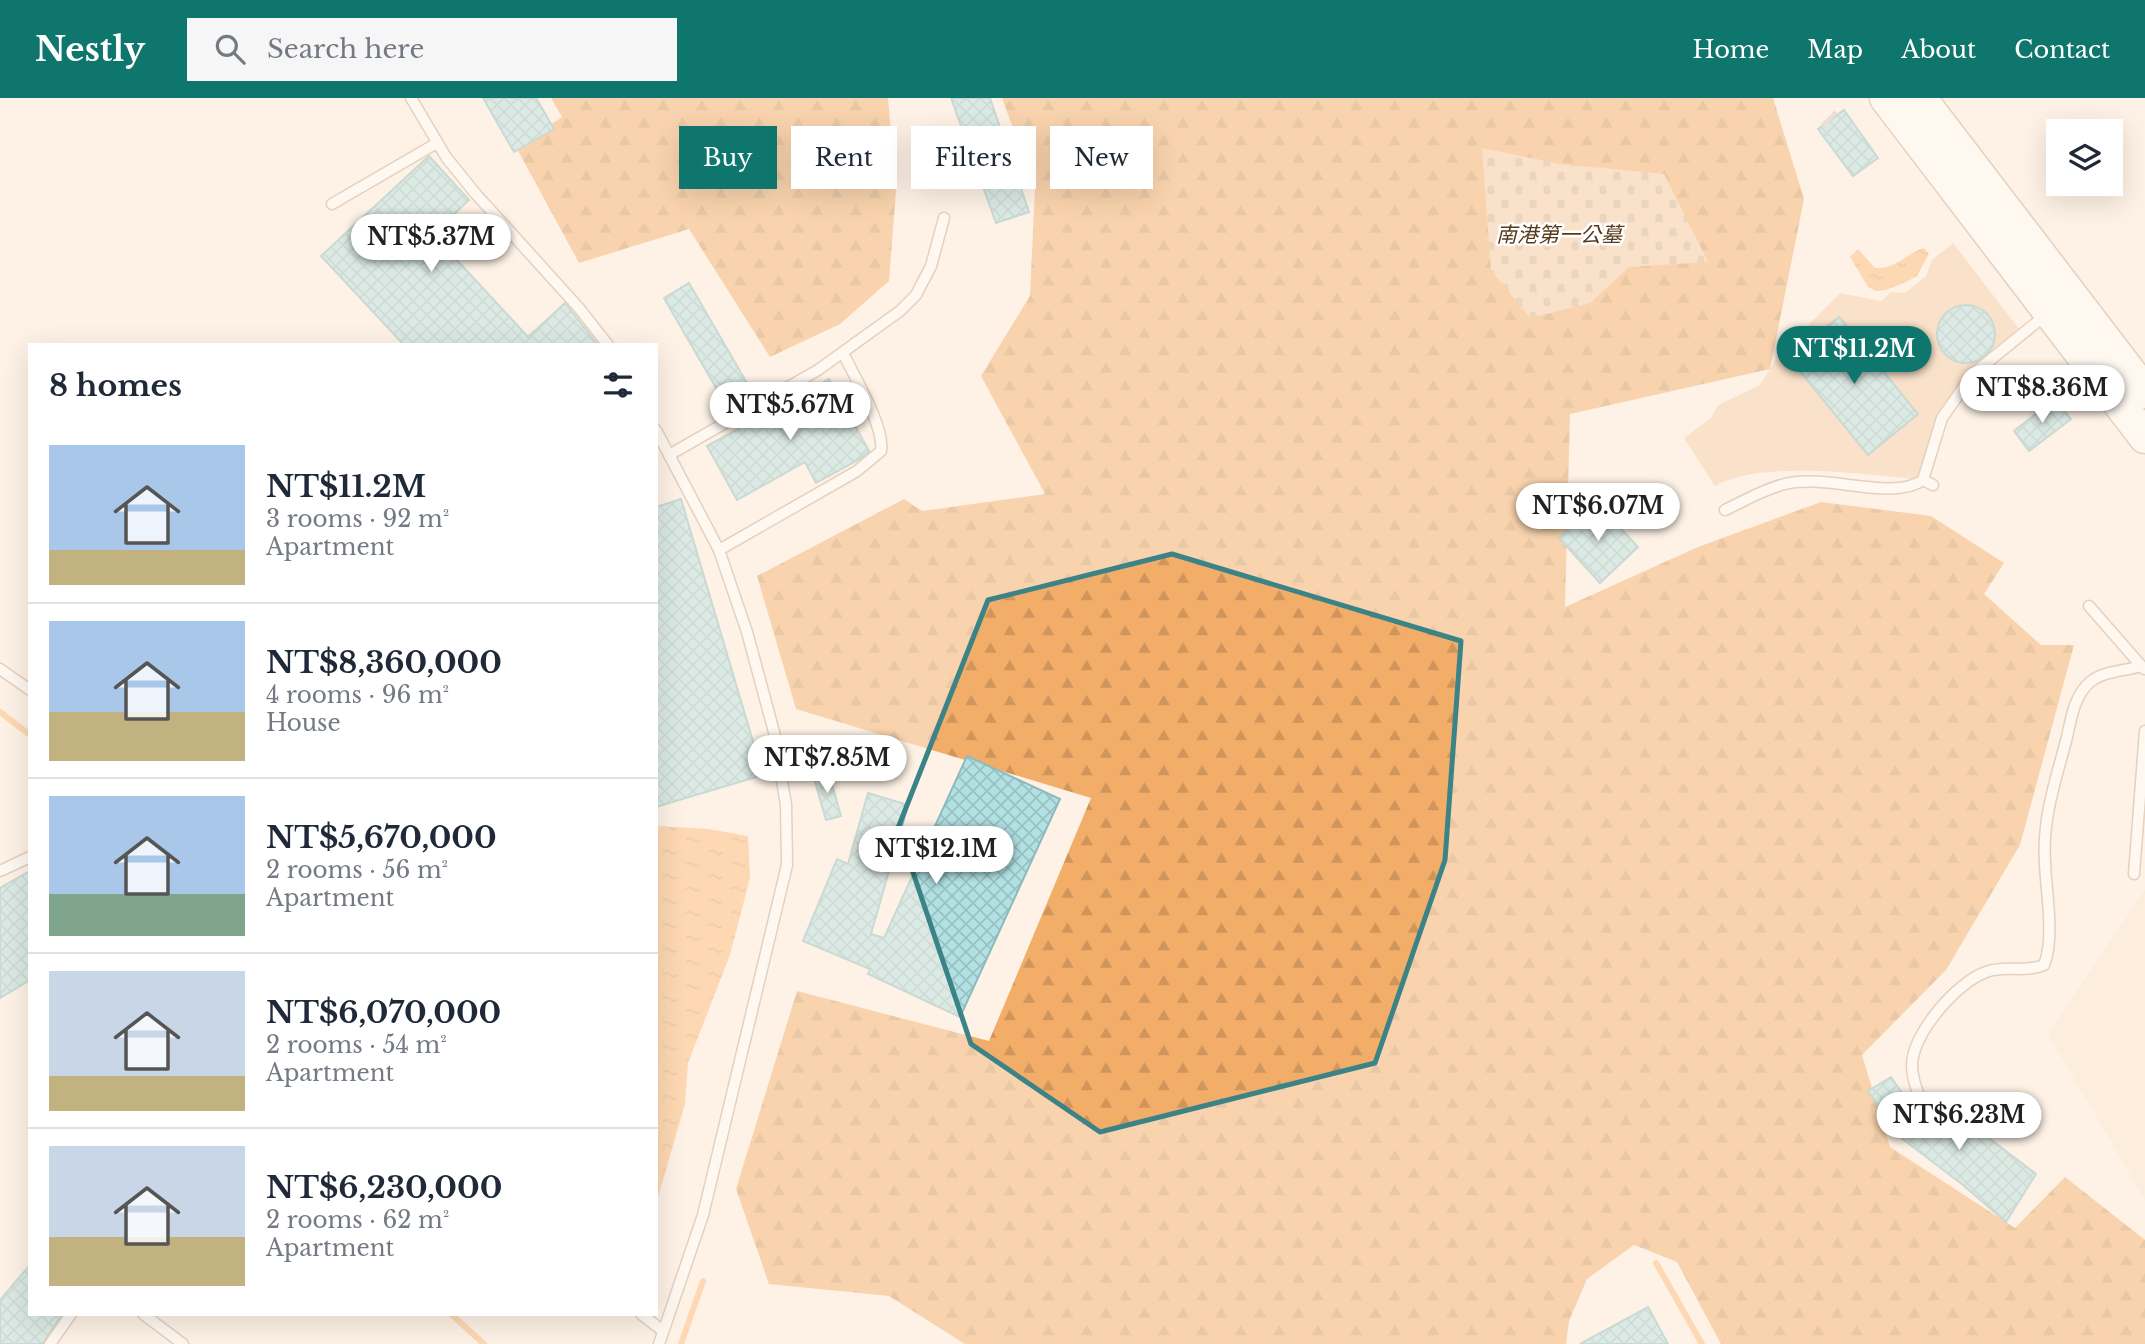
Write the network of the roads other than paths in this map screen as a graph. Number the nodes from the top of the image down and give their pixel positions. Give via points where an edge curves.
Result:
1 (411, 98) edge
2 (1886, 98) edge
3 (1920, 98) edge
4 (437, 143) junction
5 (332, 204) dead end
6 (944, 218) dead end
7 (2050, 312) junction
8 (606, 343) edge
9 (843, 353) junction
10 (2145, 392) edge
11 (658, 433) edge
12 (2145, 437) edge
13 (669, 455) junction
14 (1923, 480) junction
15 (1933, 485) dead end
16 (1725, 510) dead end
17 (719, 550) junction
18 (2089, 606) dead end
19 (0, 668) edge
20 (2143, 668) edge
21 (28, 689) edge
22 (2145, 731) edge
23 (28, 858) edge
24 (2145, 866) edge
25 (0, 872) edge
26 (1930, 1121) dead end
27 (70, 1316) edge
28 (146, 1316) edge
29 (644, 1316) edge
30 (663, 1331) junction
31 (50, 1344) edge
32 (183, 1344) edge
33 (659, 1344) edge

1 - 4 lane
2 - 7 main road
3 - 10 main road
4 - 5 lane
4 - 8 lane
6 - 9 lane via 931,266 916,295
7 - 12 main road
7 - 14 lane via 1973,374 1942,418
9 - 13 lane
9 - 17 lane via 878,425 881,452 858,471
11 - 13 lane
13 - 17 lane
14 - 15 lane
14 - 16 lane via 1912,487 1885,488 1810,481 1785,484
17 - 30 lane via 774,732 786,805 787,865 703,1215
18 - 20 lane
19 - 21 lane
20 - 26 lane via 2093,680 2078,699 2048,806 2044,851 2049,944 2044,965 1978,975 1939,1008 1915,1047 1912,1066
22 - 24 lane via 2134,874
23 - 25 lane
27 - 31 lane
28 - 32 lane
29 - 30 lane
30 - 33 lane

